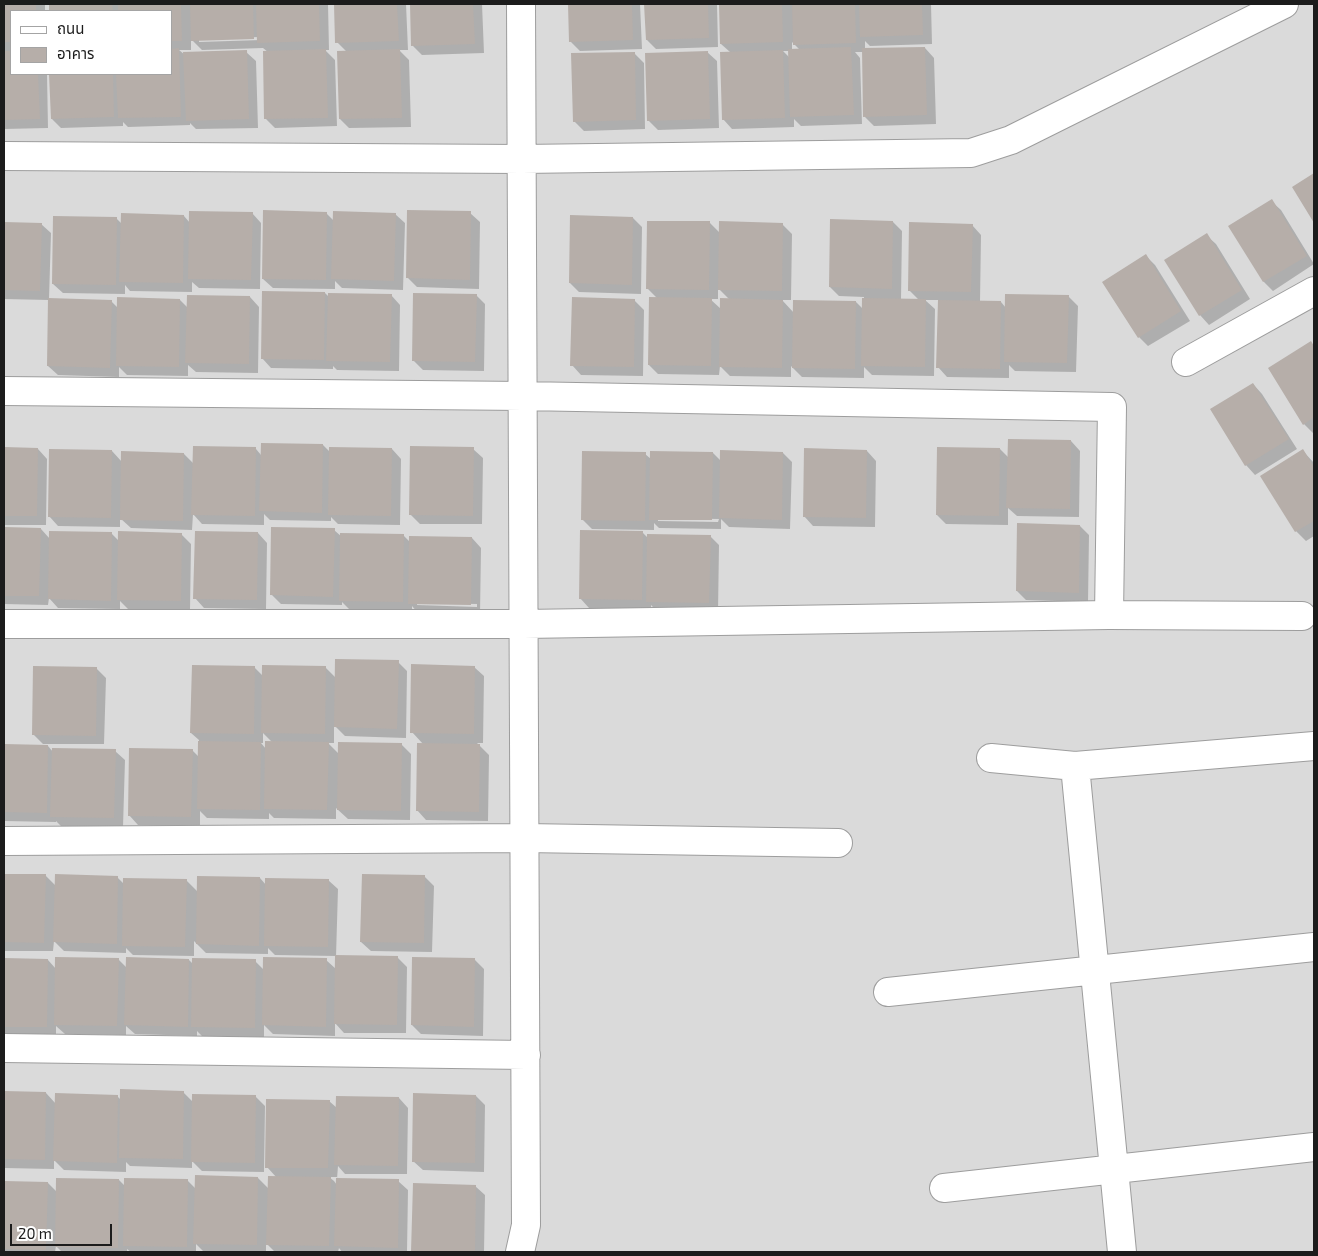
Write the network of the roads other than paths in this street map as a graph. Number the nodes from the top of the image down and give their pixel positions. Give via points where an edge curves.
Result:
1 (521, 4) edge
2 (1284, 4) edge
3 (4, 156) edge
4 (522, 159) junction
5 (1314, 291) edge
6 (1186, 362) dead end
7 (4, 391) edge
8 (523, 396) junction
9 (1109, 615) junction
10 (1302, 616) dead end
11 (4, 624) edge
12 (524, 624) junction
13 (1314, 746) edge
14 (991, 758) dead end
15 (1075, 766) junction
16 (525, 838) junction
17 (4, 841) edge
18 (838, 843) dead end
19 (1314, 947) edge
20 (1095, 971) junction
21 (888, 992) dead end
22 (4, 1048) edge
23 (526, 1055) junction
24 (1314, 1147) edge
25 (1114, 1167) junction
26 (944, 1188) dead end
27 (520, 1252) edge
28 (1122, 1252) edge

1 - 4 street
2 - 4 street via 1011,140 971,153
3 - 4 street
4 - 8 street
5 - 6 street
7 - 8 street
8 - 9 street via 1112,407
8 - 12 street
9 - 10 street
9 - 12 street
11 - 12 street
12 - 16 street
13 - 15 street
14 - 15 street
15 - 20 street
16 - 17 street
16 - 18 street
16 - 23 street
19 - 20 street
20 - 21 street
20 - 25 street
22 - 23 street
23 - 27 street via 526,1225
24 - 25 street
25 - 26 street
25 - 28 street

